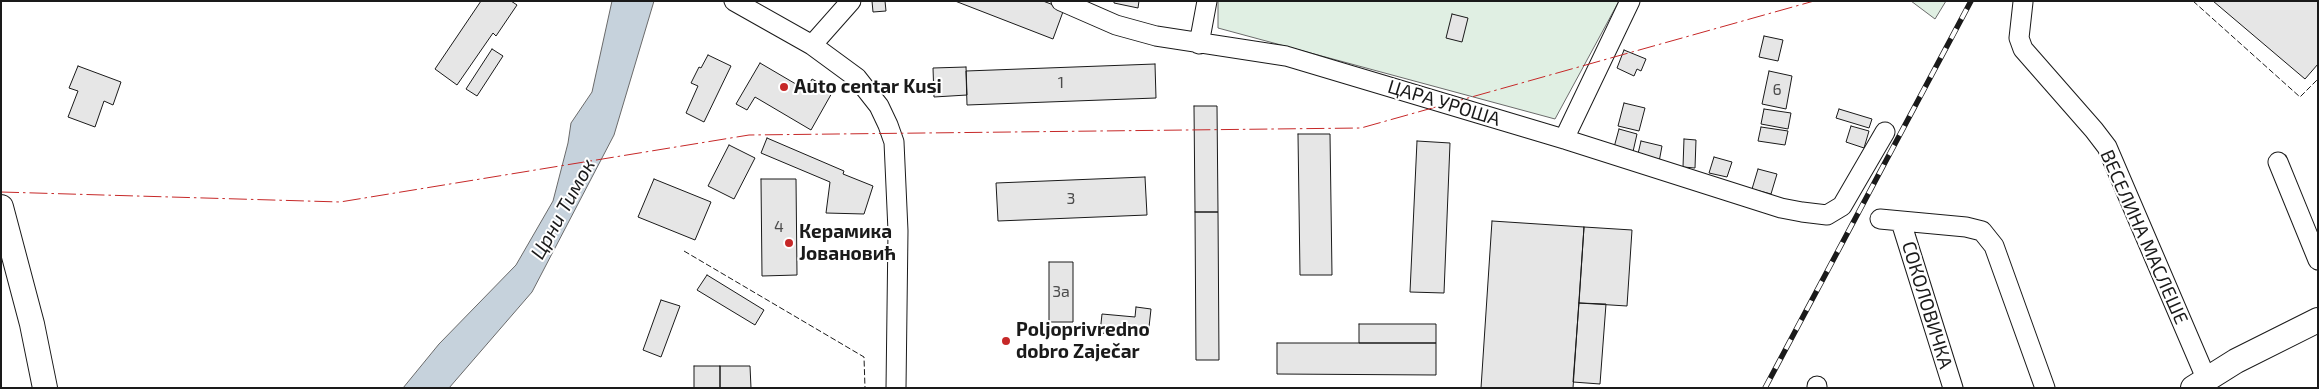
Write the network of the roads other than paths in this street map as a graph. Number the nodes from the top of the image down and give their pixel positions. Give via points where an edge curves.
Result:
1 (734, 1) edge
2 (851, 1) edge
3 (1061, 1) edge
4 (1207, 1) edge
5 (1630, 1) edge
6 (2023, 2) edge
7 (1200, 44) junction
8 (812, 45) junction
9 (1885, 132) dead end
10 (1564, 139) junction
11 (2278, 162) dead end
12 (1, 207) edge
13 (1880, 219) dead end
14 (1901, 222) junction
15 (2318, 260) edge
16 (2317, 322) edge
17 (2199, 383) edge
18 (45, 388) edge
19 (896, 388) edge
20 (1953, 388) edge
21 (2046, 388) edge

1 - 8 street
2 - 8 street
3 - 7 street, ЦАРА УРОША via 1116,26
4 - 7 street
5 - 10 street
6 - 17 street, ВЕСЕЛИНА МАСЛЕШЕ via 2019,38 2023,49 2107,147
7 - 10 street, ЦАРА УРОША via 1286,56
8 - 19 street via 857,78 868,91 879,106 894,142 898,240
9 - 10 street, ЦАРА УРОША via 1842,206 1826,215 1782,208
11 - 15 street
12 - 18 main road
13 - 14 street
14 - 20 street, СОКОЛОВИЧКА
14 - 21 street via 1975,228 1989,238
16 - 17 main road via 2263,346

